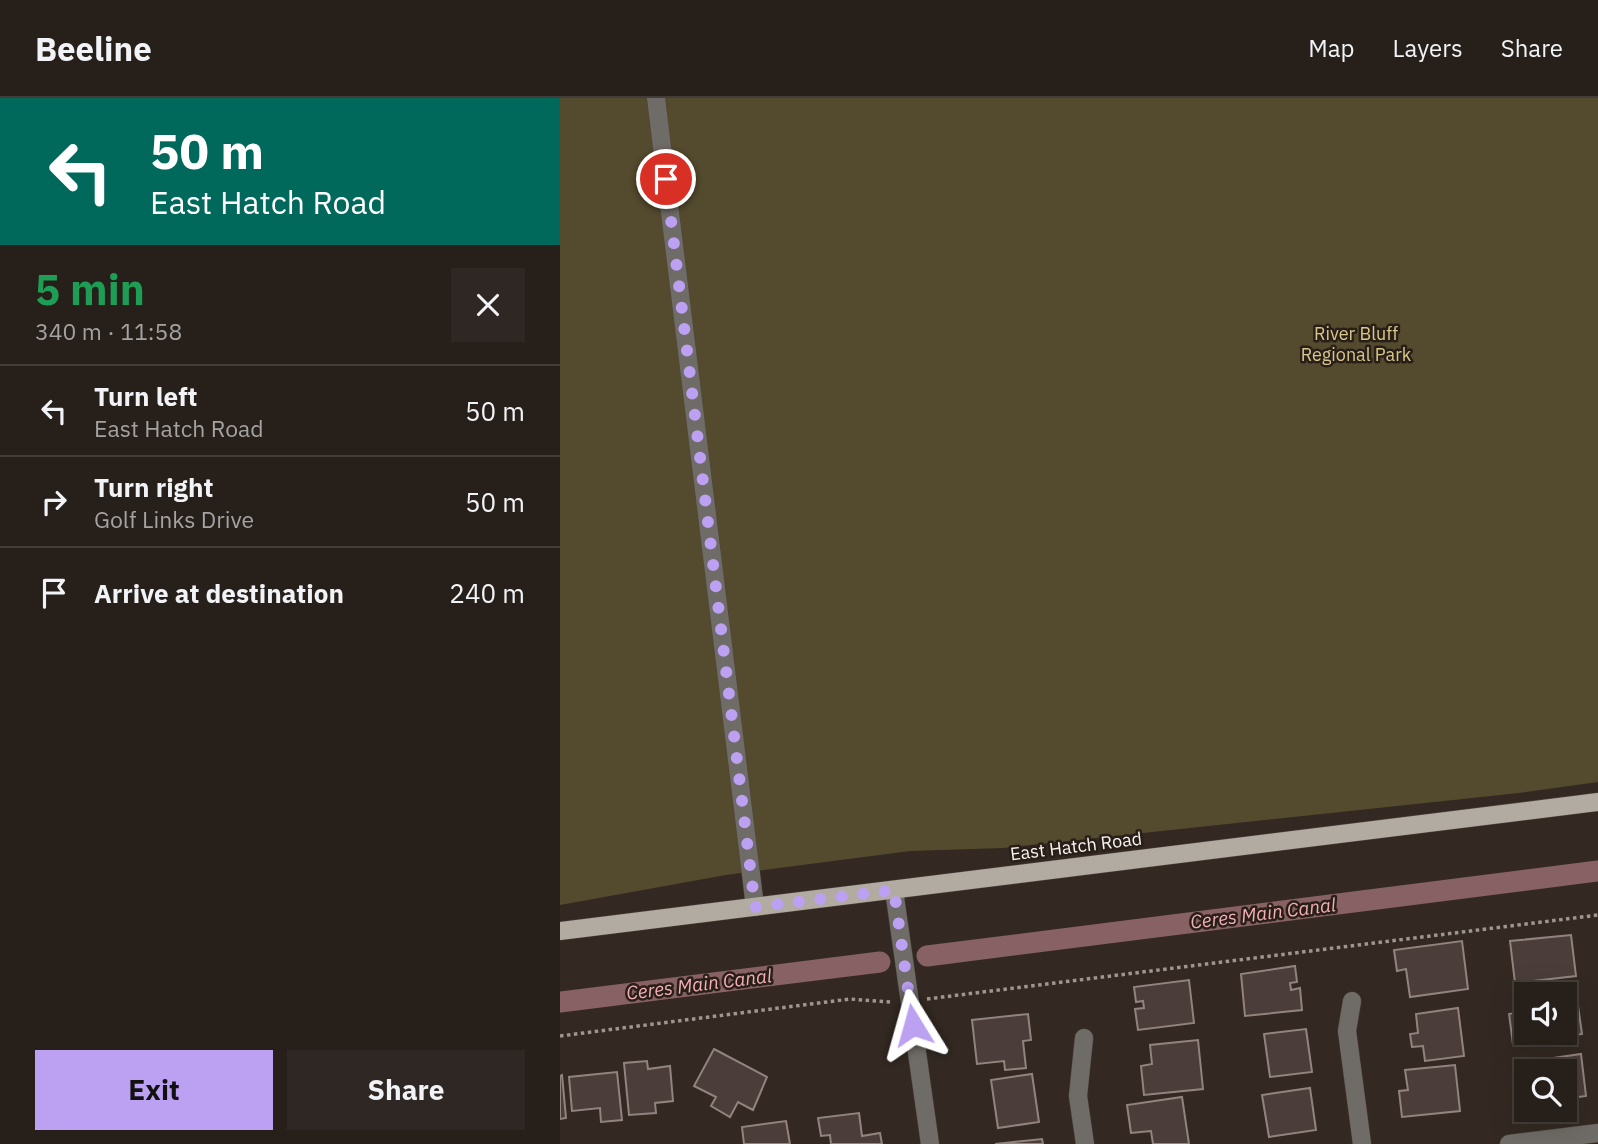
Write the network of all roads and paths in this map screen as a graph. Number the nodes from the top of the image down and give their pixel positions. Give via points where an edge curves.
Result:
1 (656, 98) edge
2 (1598, 802) edge
3 (894, 890) junction
4 (755, 907) junction
5 (1598, 915) edge
6 (560, 931) edge
7 (909, 1001) junction
8 (1352, 1001) dead end
9 (560, 1036) edge
10 (1084, 1038) dead end
11 (1598, 1133) edge
12 (930, 1144) edge
13 (1085, 1144) edge
14 (1362, 1144) edge
15 (1509, 1144) edge

1 - 4 street
2 - 3 main road, East Hatch Road
3 - 4 main road, East Hatch Road
3 - 7 street
4 - 6 main road, East Hatch Road
5 - 7 path
7 - 9 path via 850,999
7 - 12 street
8 - 14 street via 1347,1031
10 - 13 street via 1078,1096
11 - 15 street

